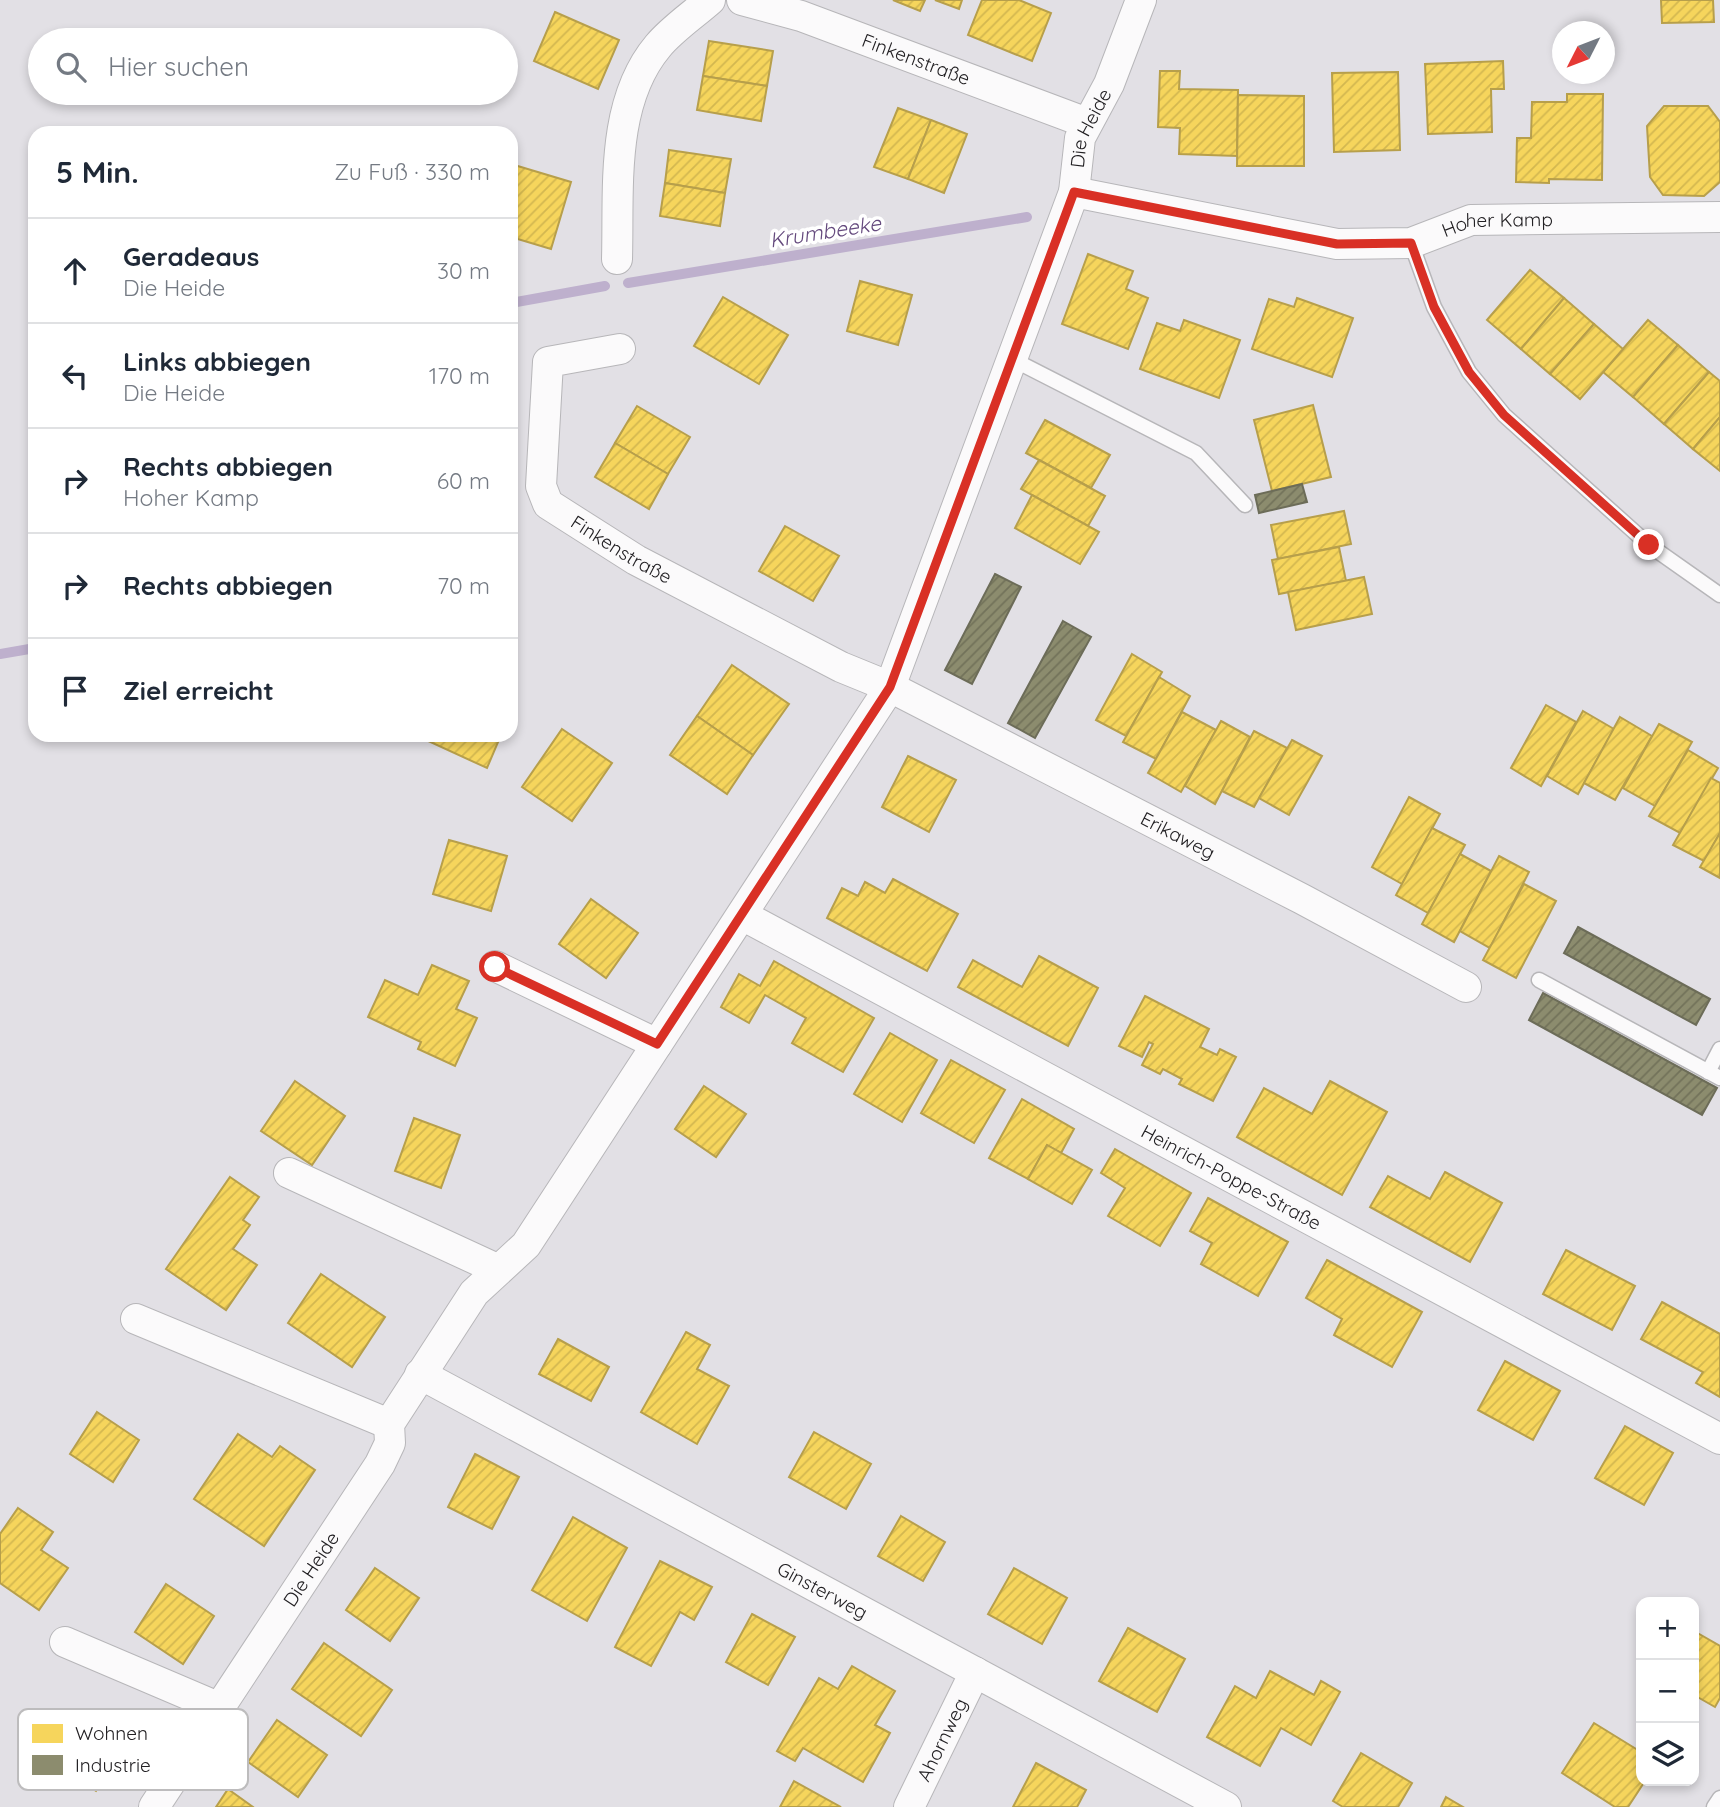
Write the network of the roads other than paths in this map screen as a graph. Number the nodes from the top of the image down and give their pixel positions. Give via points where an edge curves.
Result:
1 (710, 0) edge
2 (1141, 0) edge
3 (760, 2) edge
4 (1087, 123) junction
5 (1074, 192) junction
6 (1720, 217) edge
7 (1411, 243) junction
8 (617, 259) dead end
9 (620, 349) dead end
10 (1012, 359) junction
11 (1245, 505) dead end
12 (1720, 595) edge
13 (890, 687) junction
14 (742, 915) junction
15 (495, 967) dead end
16 (1539, 980) dead end
17 (1466, 987) dead end
18 (657, 1044) junction
19 (1720, 1049) edge
20 (1714, 1075) edge
21 (289, 1173) dead end
22 (497, 1269) junction
23 (136, 1319) dead end
24 (420, 1374) junction
25 (389, 1424) junction
26 (1720, 1439) edge
27 (65, 1642) dead end
28 (975, 1672) junction
29 (220, 1708) joint
30 (165, 1790) edge
31 (1720, 1798) edge
32 (154, 1807) edge
33 (909, 1807) edge
34 (1226, 1807) edge
35 (1714, 1807) edge

1 - 8 street via 658,46 633,86 620,146
2 - 4 street, Die Heide via 1109,83
3 - 4 street, Finkenstraße
4 - 5 street, Die Heide via 1080,138
5 - 7 street, Hoher Kamp via 1337,244
5 - 10 street, Die Heide
6 - 7 street, Hoher Kamp via 1471,220
7 - 12 lane via 1434,307 1469,372 1504,415 1649,545
9 - 13 street, Finkenstraße via 548,362 541,486 548,504 636,560 841,667
10 - 11 lane via 1196,453
10 - 13 street, Die Heide
13 - 14 street, Die Heide
13 - 17 street, Erikaweg
14 - 18 street, Die Heide
14 - 26 street, Heinrich-Poppe-Straße
15 - 18 street
16 - 20 lane
18 - 22 street, Die Heide via 526,1245
19 - 20 lane
21 - 22 street
22 - 24 street, Die Heide via 474,1293
23 - 25 street
24 - 25 street, Die Heide
24 - 28 street, Ginsterweg
25 - 29 street, Die Heide via 390,1443 380,1464
27 - 29 street
28 - 33 street, Ahornweg
28 - 34 street, Ginsterweg
30 - 32 street, Die Heide
31 - 35 lane

